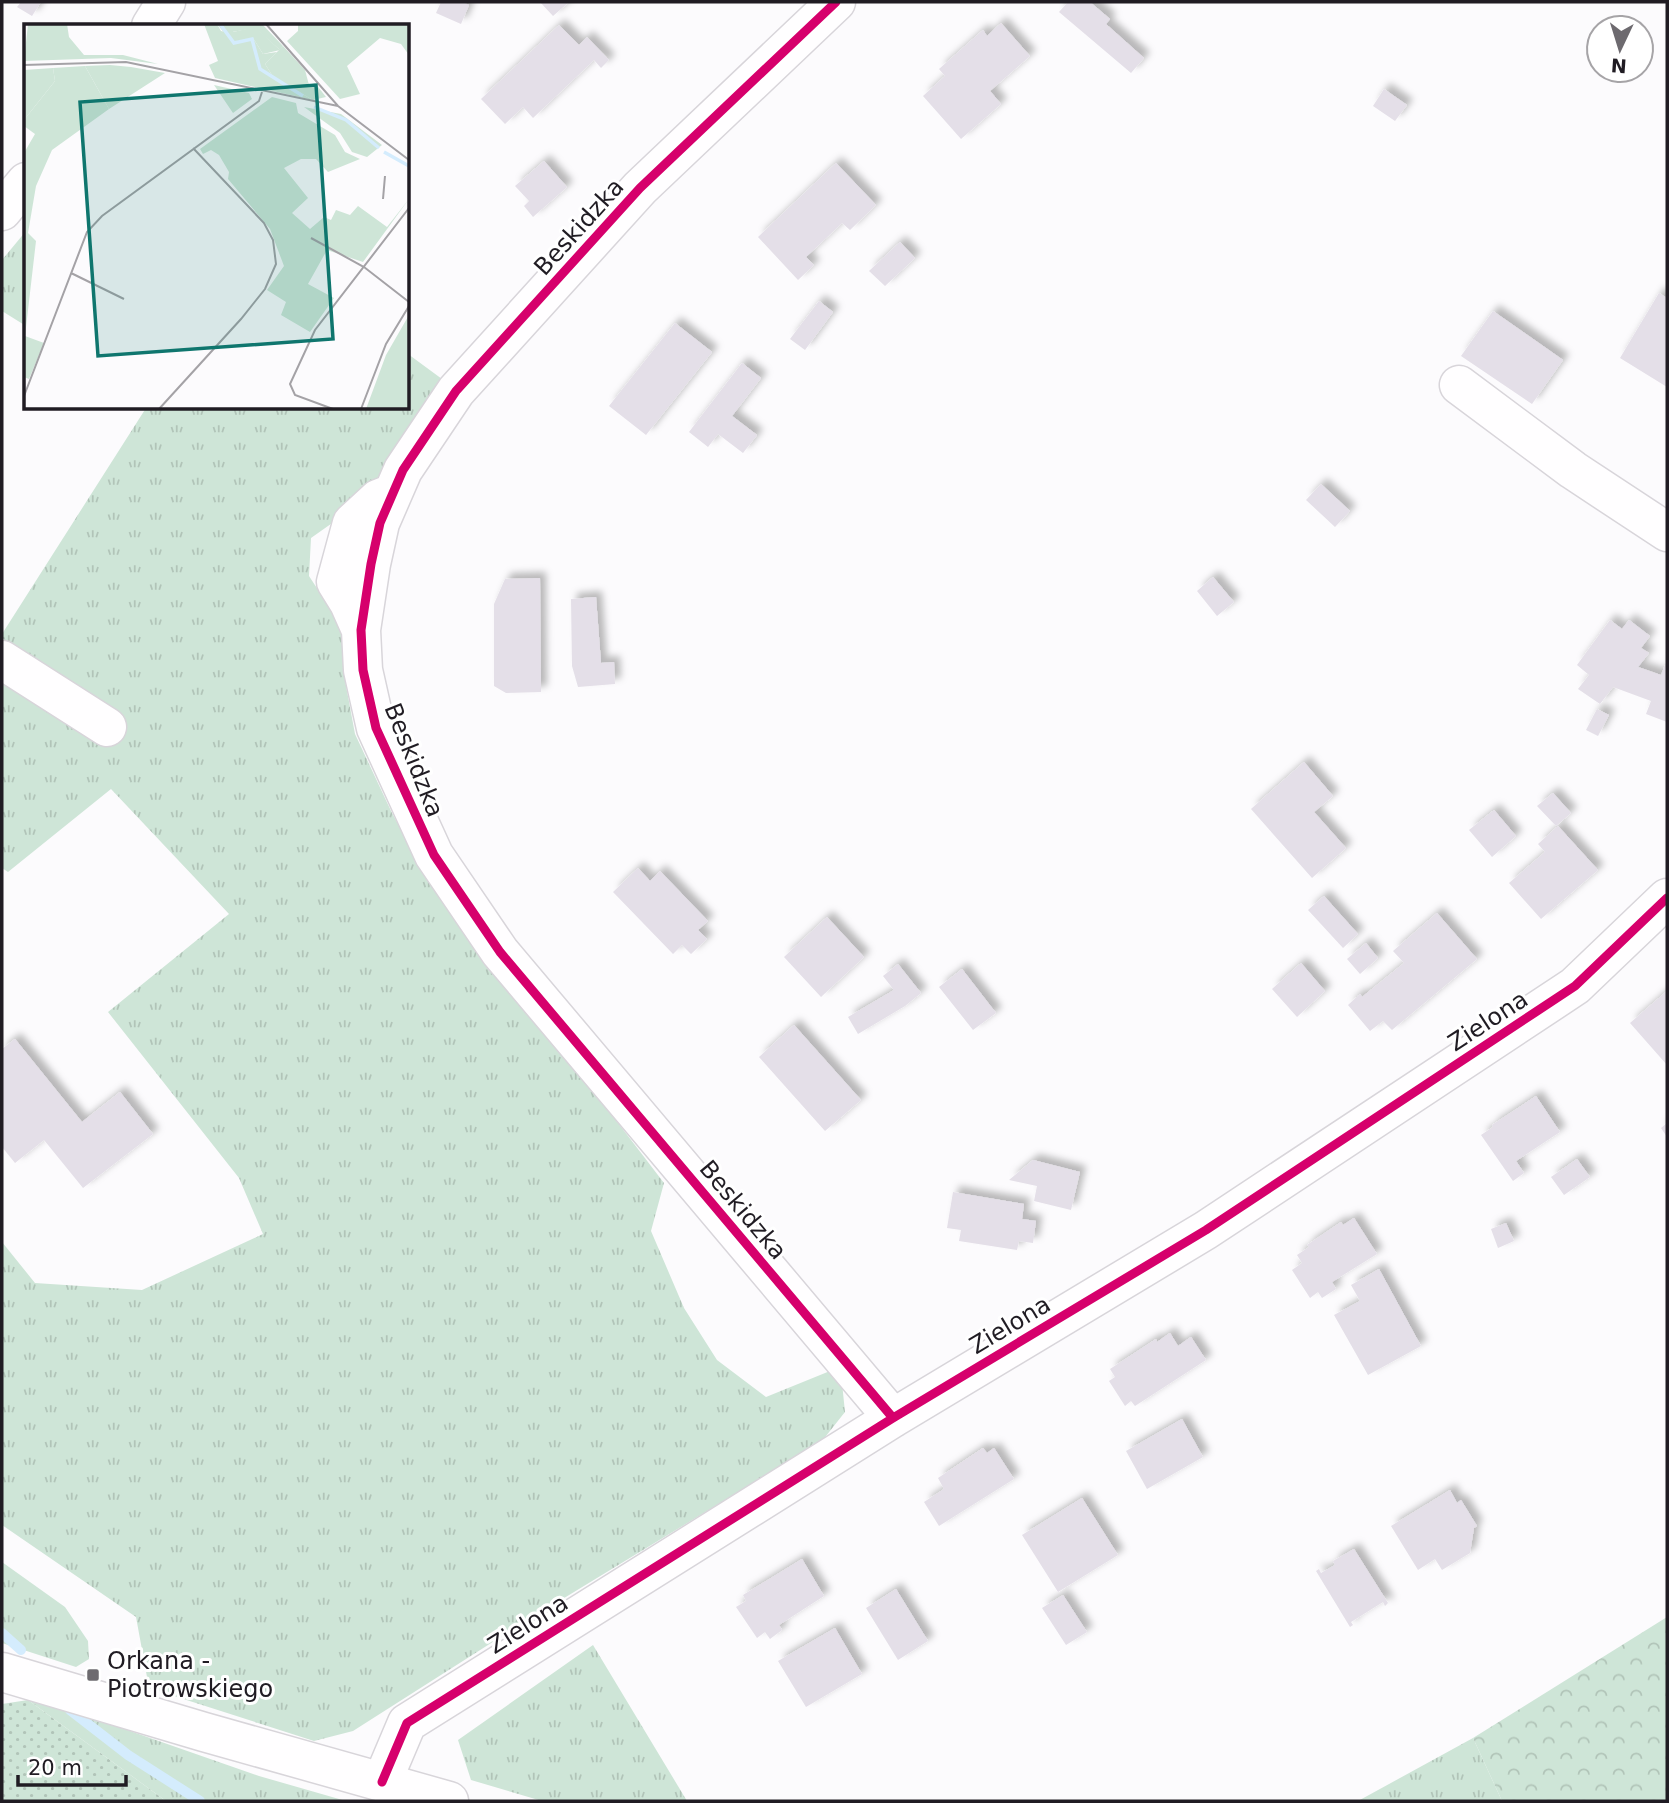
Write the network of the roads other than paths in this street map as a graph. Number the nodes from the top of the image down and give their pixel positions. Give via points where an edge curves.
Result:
1 (166, 2) edge
2 (836, 2) edge
3 (152, 24) edge
4 (24, 184) edge
5 (2, 211) edge
6 (1459, 385) dead end
7 (1667, 532) edge
8 (2, 660) edge
9 (107, 727) dead end
10 (1667, 898) edge
11 (893, 1418) junction
12 (2, 1672) edge
13 (382, 1782) junction
14 (449, 1801) edge

1 - 3 street
2 - 11 street, Beskidzka via 640,188 456,391 403,470 380,523 360,629 363,670 376,729 434,855 500,952
4 - 5 street
6 - 7 street via 1573,470
8 - 9 street
10 - 11 street, Zielona via 1575,986 1206,1230
11 - 13 street, Zielona via 407,1723
12 - 13 street
13 - 14 street

